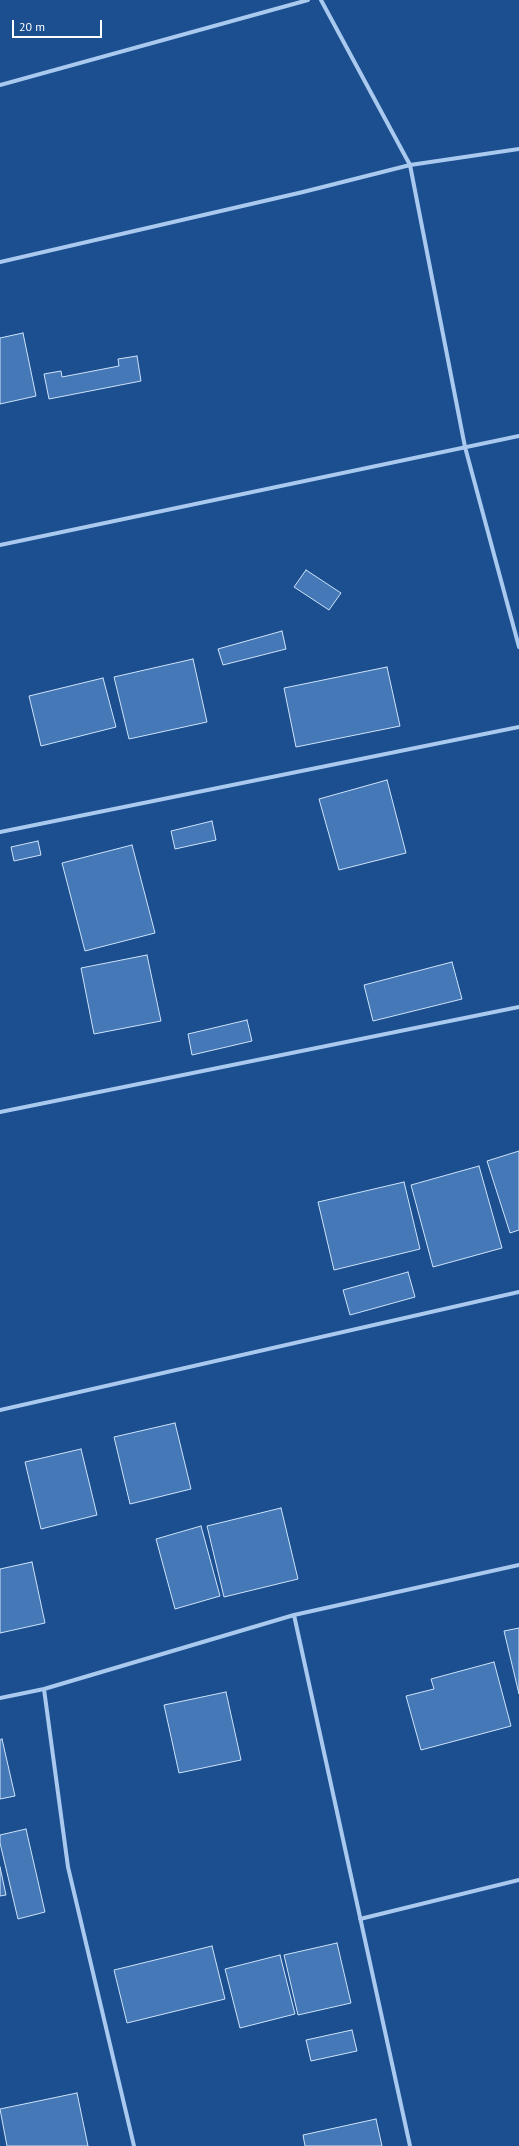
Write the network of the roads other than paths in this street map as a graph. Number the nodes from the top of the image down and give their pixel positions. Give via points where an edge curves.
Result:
1 (308, 0) edge
2 (321, 0) edge
3 (0, 85) edge
4 (519, 149) edge
5 (410, 165) junction
6 (0, 262) edge
7 (519, 436) edge
8 (465, 447) junction
9 (0, 545) edge
10 (519, 647) edge
11 (519, 727) edge
12 (0, 832) edge
13 (519, 1007) edge
14 (0, 1112) edge
15 (519, 1292) edge
16 (0, 1410) edge
17 (519, 1565) edge
18 (294, 1615) junction
19 (44, 1689) junction
20 (0, 1698) edge
21 (519, 1880) edge
22 (360, 1919) junction
23 (134, 2146) edge
24 (410, 2146) edge

1 - 3 street
2 - 5 street
4 - 5 street
5 - 6 street
5 - 8 street
7 - 8 street
8 - 9 street
8 - 10 street
11 - 12 street
13 - 14 street
15 - 16 street
17 - 18 street
18 - 19 street
18 - 22 street
19 - 20 street
19 - 23 street via 68,1867
21 - 22 street
22 - 24 street

